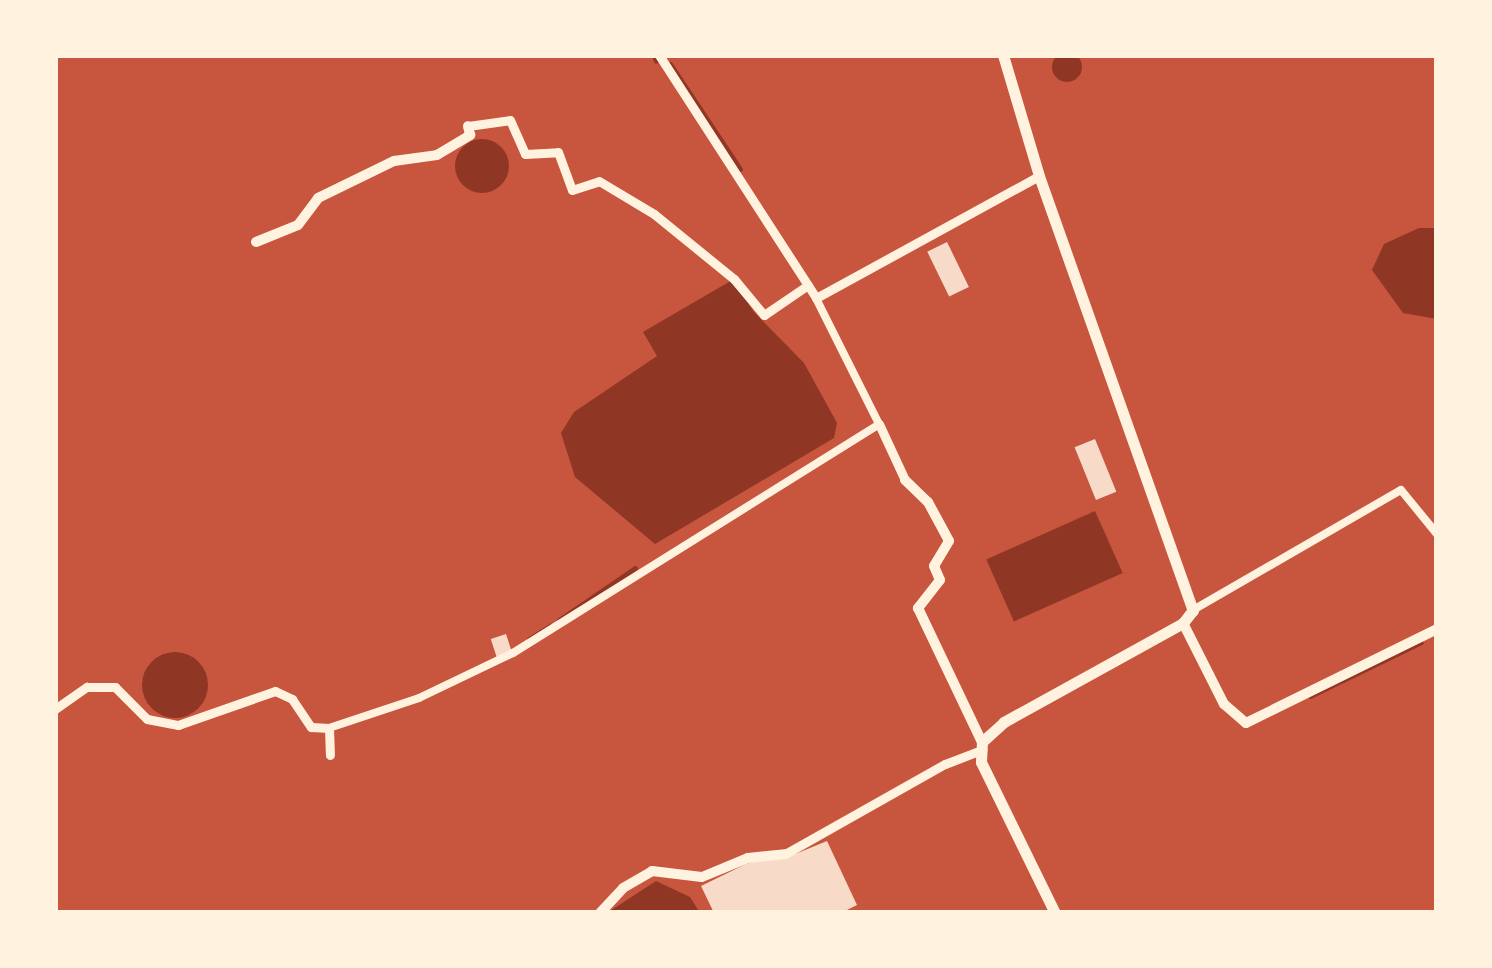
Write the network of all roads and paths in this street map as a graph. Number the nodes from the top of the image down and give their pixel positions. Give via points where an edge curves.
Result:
1 (659, 55) edge
2 (1003, 55) edge
3 (468, 126) joint
4 (1039, 176) junction
5 (256, 242) dead end
6 (808, 285) junction
7 (816, 298) junction
8 (880, 424) junction
9 (905, 480) joint
10 (1437, 534) edge
11 (1193, 610) junction
12 (1183, 623) junction
13 (1437, 629) edge
14 (55, 710) edge
15 (329, 728) junction
16 (982, 746) junction
17 (330, 755) dead end
18 (785, 854) joint
19 (600, 913) edge
20 (1055, 913) edge

1 - 6 street
2 - 4 main road
3 - 5 main road via 470,135 437,155 394,161 318,198 298,225
3 - 6 street via 510,120 525,154 558,152 572,190 599,181 654,214 734,279 764,315
4 - 7 street
4 - 11 main road
6 - 7 street
7 - 8 street
8 - 9 street
8 - 15 street via 513,653 419,698
9 - 16 main road via 928,502 950,541 934,566 940,580 918,608
10 - 11 street via 1402,490
11 - 12 main road
12 - 13 main road via 1224,704 1246,723
12 - 16 main road via 1004,722
14 - 15 street via 87,687 115,687 148,719 178,725 276,692 292,699 311,727
15 - 17 street
16 - 18 street
16 - 20 main road via 981,762
18 - 19 main road via 748,858 702,877 652,872 622,888

